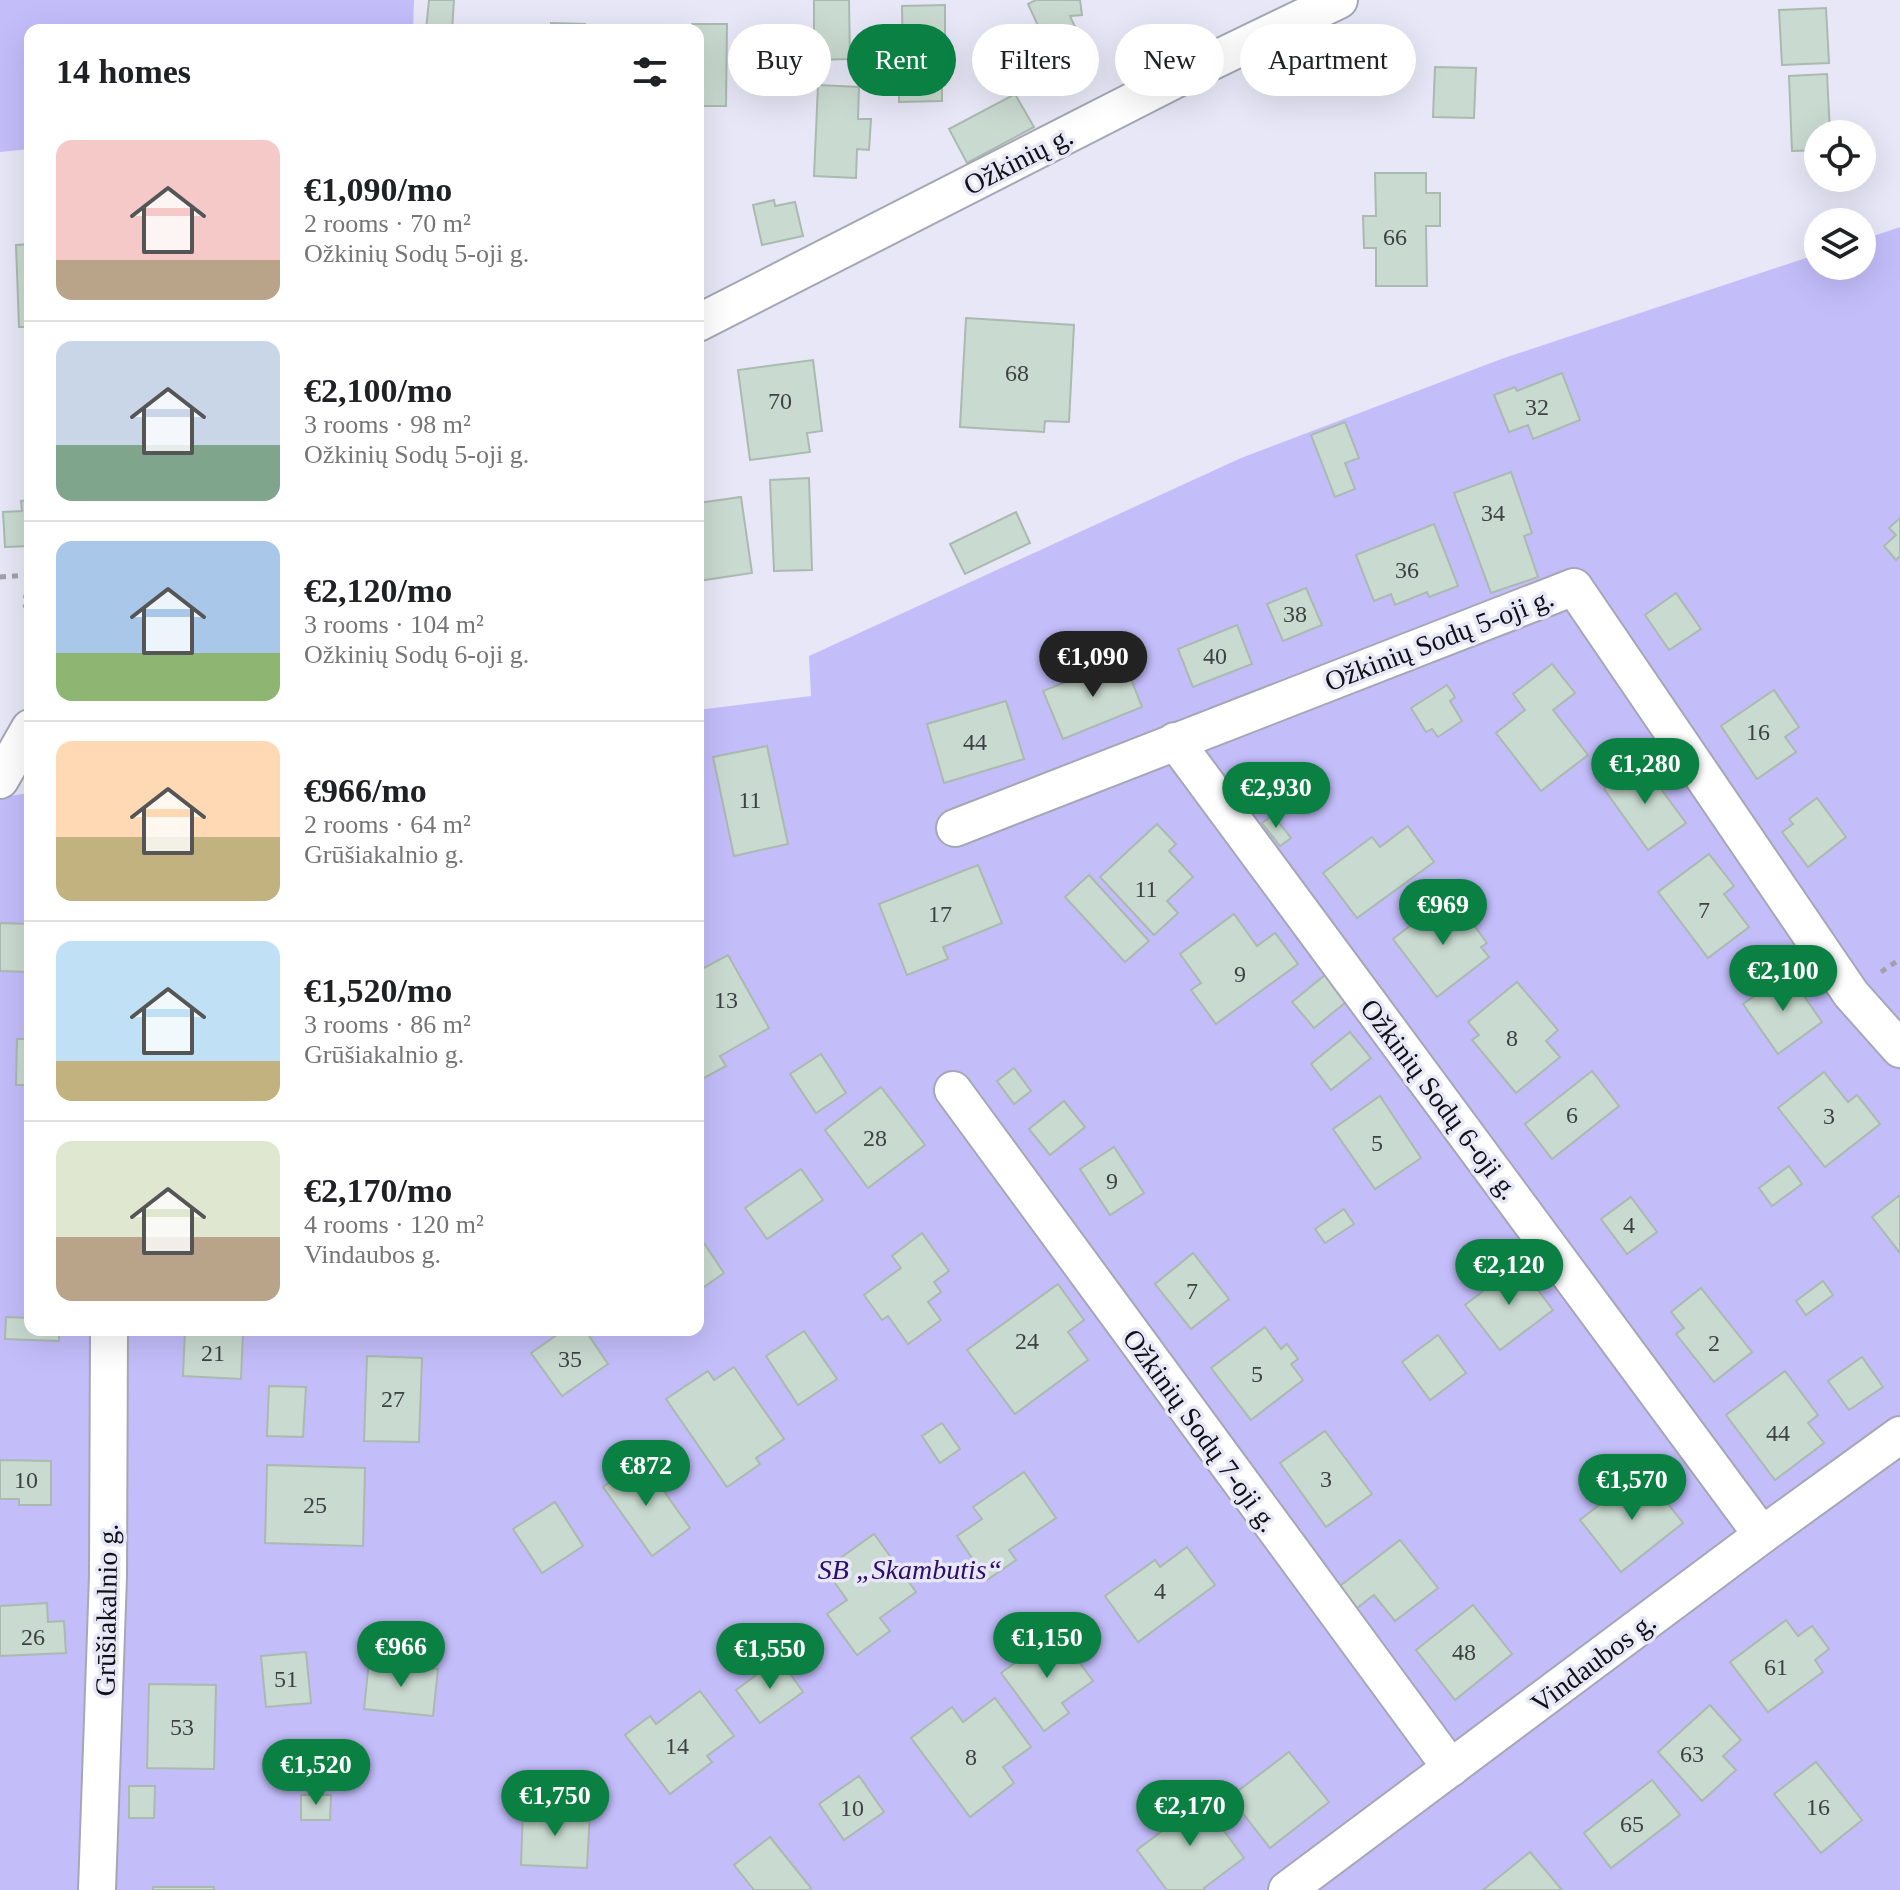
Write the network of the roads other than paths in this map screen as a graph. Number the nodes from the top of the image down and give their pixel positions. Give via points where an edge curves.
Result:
1 (1339, 0) edge
2 (704, 320) edge
3 (24, 738) edge
4 (1175, 741) junction
5 (0, 780) edge
6 (955, 828) dead end
7 (1900, 1049) edge
8 (953, 1090) dead end
9 (109, 1336) edge
10 (1900, 1435) edge
11 (1762, 1535) junction
12 (1451, 1768) junction
13 (97, 1890) edge
14 (1287, 1890) edge

1 - 2 street, Ožkinių g.
3 - 5 street
4 - 6 street, Ožkinių Sodų 5-oji g.
4 - 7 street, Ožkinių Sodų 5-oji g. via 1574,587 1851,994
4 - 11 street, Ožkinių Sodų 6-oji g.
8 - 12 street, Ožkinių Sodų 7-oji g.
9 - 13 street, Grūšiakalnio g. via 108,1576
10 - 11 street, Vindaubos g.
11 - 12 street, Vindaubos g.
12 - 14 street, Vindaubos g.

